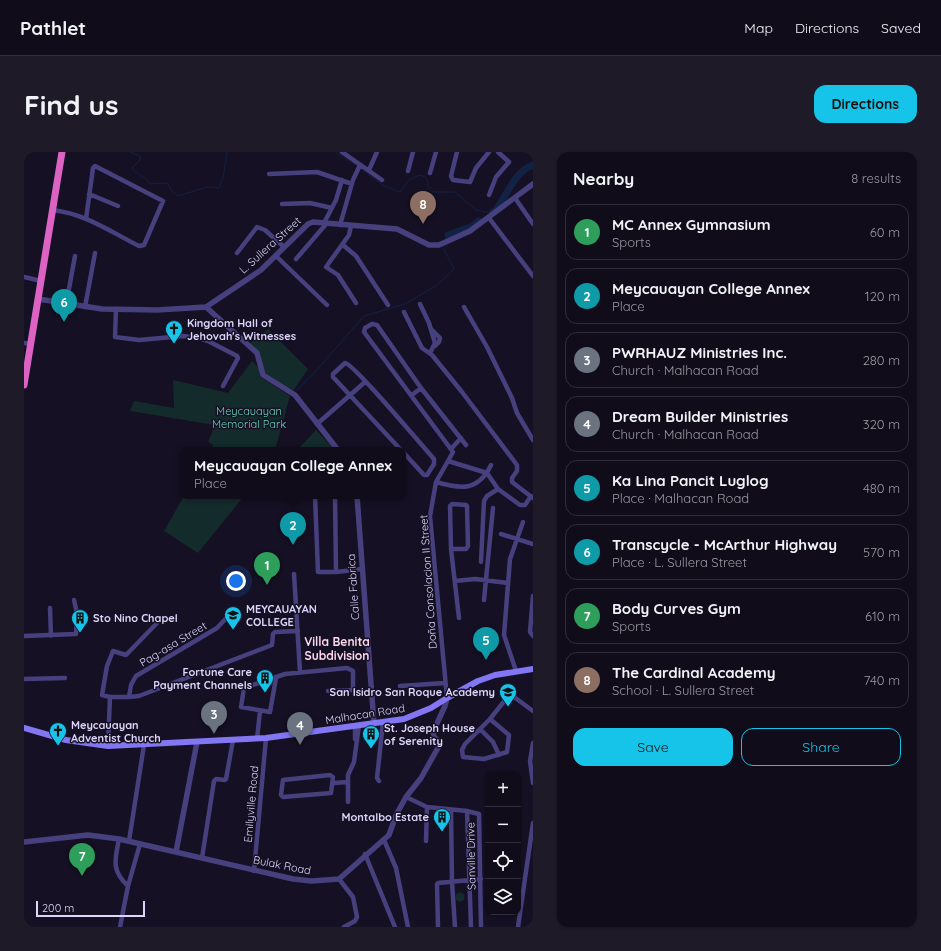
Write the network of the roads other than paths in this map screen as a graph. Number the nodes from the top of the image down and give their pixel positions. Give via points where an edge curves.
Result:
1 (62, 152) edge
2 (342, 152) edge
3 (377, 152) edge
4 (412, 152) edge
5 (436, 152) edge
6 (457, 152) edge
7 (489, 152) edge
8 (498, 152) edge
9 (360, 167) junction
10 (369, 170) junction
11 (408, 171) dead end
12 (430, 173) dead end
13 (269, 174) dead end
14 (342, 180) junction
15 (382, 180) dead end
16 (352, 184) junction
17 (533, 184) edge
18 (89, 194) junction
19 (489, 195) dead end
20 (515, 198) junction
21 (282, 204) dead end
22 (118, 206) dead end
23 (332, 208) junction
24 (52, 210) junction
25 (489, 218) junction
26 (86, 219) junction
27 (326, 223) junction
28 (533, 224) edge
29 (340, 225) junction
30 (351, 226) junction
31 (343, 245) junction
32 (284, 247) junction
33 (95, 253) dead end
34 (237, 253) dead end
35 (75, 256) dead end
36 (276, 256) junction
37 (296, 259) dead end
38 (533, 276) edge
39 (24, 277) edge
40 (41, 281) junction
41 (38, 299) junction
42 (356, 303) dead end
43 (66, 304) junction
44 (420, 304) dead end
45 (327, 305) dead end
46 (388, 305) dead end
47 (85, 307) junction
48 (206, 307) junction
49 (464, 307) dead end
50 (116, 309) junction
51 (404, 312) dead end
52 (27, 343) edge
53 (430, 353) junction
54 (365, 382) junction
55 (24, 384) edge
56 (222, 386) dead end
57 (422, 388) junction
58 (350, 394) junction
59 (412, 395) junction
60 (317, 424) junction
61 (461, 438) junction
62 (533, 440) edge
63 (466, 445) dead end
64 (336, 447) edge
65 (398, 447) edge
66 (451, 449) junction
67 (406, 455) edge
68 (448, 461) junction
69 (491, 466) dead end
70 (487, 474) junction
71 (436, 482) junction
72 (498, 489) junction
73 (532, 497) edge
74 (316, 499) edge
75 (335, 499) edge
76 (357, 499) edge
77 (493, 508) dead end
78 (523, 522) dead end
79 (501, 534) dead end
80 (517, 539) junction
81 (533, 544) edge
82 (451, 549) junction
83 (481, 562) dead end
84 (362, 569) junction
85 (336, 572) junction
86 (294, 574) dead end
87 (486, 580) junction
88 (455, 581) junction
89 (508, 583) junction
90 (533, 596) edge
91 (74, 600) dead end
92 (484, 600) dead end
93 (50, 608) dead end
94 (232, 612) dead end
95 (458, 618) dead end
96 (157, 623) dead end
97 (298, 631) junction
98 (24, 636) edge
99 (51, 636) junction
100 (533, 636) edge
101 (533, 669) edge
102 (516, 671) junction
103 (300, 672) junction
104 (65, 678) dead end
105 (276, 678) junction
106 (24, 679) edge
107 (445, 683) junction
108 (400, 686) dead end
109 (328, 691) dead end
110 (110, 697) junction
111 (129, 697) junction
112 (447, 698) junction
113 (260, 711) junction
114 (533, 711) edge
115 (490, 719) junction
116 (383, 722) junction
117 (374, 724) junction
118 (357, 726) junction
119 (24, 728) edge
120 (480, 729) junction
121 (266, 738) junction
122 (257, 739) junction
123 (233, 740) junction
124 (197, 742) junction
125 (533, 743) edge
126 (144, 745) junction
127 (108, 746) junction
128 (499, 756) junction
129 (379, 781) dead end
130 (348, 782) junction
131 (533, 782) edge
132 (334, 783) junction
133 (406, 796) junction
134 (348, 802) dead end
135 (427, 807) junction
136 (451, 810) junction
137 (467, 811) junction
138 (533, 823) edge
139 (119, 839) junction
140 (384, 840) junction
141 (129, 841) junction
142 (426, 841) dead end
143 (24, 842) edge
144 (140, 844) junction
145 (176, 852) junction
146 (365, 854) junction
147 (202, 858) junction
148 (254, 870) junction
149 (339, 878) junction
150 (481, 879) junction
151 (468, 880) junction
152 (452, 882) junction
153 (128, 886) junction
154 (120, 927) edge
155 (344, 927) edge
156 (395, 927) edge
157 (408, 927) edge
158 (438, 927) edge
159 (455, 927) edge
160 (471, 927) edge
161 (481, 927) edge
162 (518, 927) edge

1 - 24 highway
2 - 9 street
3 - 10 street
4 - 11 street
5 - 12 street
6 - 7 street via 451,176 454,180 468,182
8 - 19 street via 509,162 496,177
9 - 10 street
9 - 16 street
10 - 15 street
13 - 14 street via 311,171
14 - 16 street
14 - 23 street
16 - 29 street
17 - 20 street, L. Sullera Street
18 - 22 street
18 - 26 street
18 - 26 street via 93,168 96,166 162,199 163,202 141,247
20 - 25 street, L. Sullera Street
20 - 28 street
21 - 23 street via 310,203
23 - 27 street
24 - 26 street via 68,211
24 - 40 highway
25 - 30 street, L. Sullera Street via 464,234 434,245 397,229
25 - 38 street
27 - 29 street, L. Sullera Street
27 - 32 street, L. Sullera Street via 308,224
27 - 37 street
29 - 30 street, L. Sullera Street
30 - 31 street
31 - 42 street via 326,267 338,275
31 - 46 street via 356,256
32 - 34 street via 265,230 257,227
32 - 36 street, L. Sullera Street
33 - 47 street
35 - 43 street
36 - 45 street
36 - 48 street, L. Sullera Street via 261,270
39 - 40 street
40 - 41 highway
41 - 43 street
41 - 52 highway
43 - 47 street
44 - 53 street via 435,346
47 - 50 street
48 - 50 street
48 - 60 street via 256,353 263,375 295,395
49 - 62 street
50 - 56 street via 115,337 139,340 183,336 199,338 237,356
51 - 53 street via 422,348
52 - 55 highway
53 - 73 street via 517,466 512,482
54 - 58 street
54 - 58 street via 349,364 345,363 333,376
54 - 67 street via 434,459 434,464 427,475 424,475
57 - 59 street
57 - 59 street via 377,325 372,324 365,328 364,332
57 - 61 street
58 - 60 street
58 - 65 street
59 - 66 street
60 - 64 street
61 - 63 street
61 - 66 street
66 - 68 street, Doña Consolacion II Street via 453,452
68 - 70 street
68 - 71 street, Doña Consolacion II Street
69 - 70 street
70 - 71 street via 465,487 457,488
70 - 72 street
71 - 107 street, Doña Consolacion II Street via 430,516
72 - 73 street via 522,506
72 - 83 street via 484,501
74 - 85 street via 317,570 319,573
75 - 85 street
76 - 84 street, Calle Fabrica
77 - 87 street
78 - 80 street
79 - 80 street
80 - 81 street
80 - 89 street via 510,559
82 - 82 street via 450,506 466,505 468,546 466,549
82 - 88 street
84 - 85 street
84 - 117 street, Calle Fabrica
86 - 97 street
87 - 88 street
87 - 89 street
87 - 92 street
88 - 95 street
89 - 102 street via 504,635
90 - 100 street via 530,632
91 - 99 street via 77,633
93 - 99 street
94 - 111 street, Pag-asa Street via 217,628 136,676
96 - 110 street via 126,655 113,651 107,666 102,695
97 - 103 street
97 - 111 street via 275,632 272,645 138,696
98 - 99 street
101 - 102 main road, Malhacan Road
102 - 112 main road, Malhacan Road via 478,681
103 - 105 street
103 - 109 street via 347,668 353,671 353,690
104 - 106 street
105 - 113 street via 270,711
105 - 113 street via 247,686 243,690 241,707
107 - 108 street
107 - 112 street, Doña Consolacion II Street
110 - 111 street
110 - 127 street
112 - 116 main road, Malhacan Road via 414,716
112 - 133 street via 433,732 434,737 440,742 439,746 421,778
113 - 122 street
114 - 115 street via 510,694
115 - 120 street
115 - 128 street via 509,735 508,750 506,754
116 - 117 main road, Malhacan Road
116 - 129 street via 377,778
117 - 118 main road, Malhacan Road
118 - 121 main road, Malhacan Road
118 - 130 street via 355,760 348,775
119 - 127 main road, Malhacan Road via 66,740
120 - 128 street via 493,742
120 - 128 street via 465,744 462,755 465,758 484,759
121 - 122 main road, Malhacan Road
121 - 148 street, Emilyville Road
122 - 123 main road, Malhacan Road
123 - 124 main road, Malhacan Road
123 - 147 street via 226,779 214,781
124 - 126 main road, Malhacan Road
124 - 145 street
125 - 131 street via 530,761
126 - 127 main road, Malhacan Road
126 - 141 street
130 - 132 street
130 - 134 street
132 - 132 street via 330,775 284,779 281,795 283,797 329,794
133 - 135 street, Sanville Drive
133 - 140 street via 392,829
135 - 136 street, Sanville Drive
135 - 142 street
136 - 137 street, Sanville Drive
136 - 152 street
137 - 150 street, Sanville Drive via 478,813 480,816
137 - 151 street
138 - 162 street
139 - 141 street, Bulak Road
139 - 143 street, Bulak Road via 88,835
139 - 153 street via 116,870
140 - 146 street
140 - 157 street via 396,868
141 - 144 street, Bulak Road
144 - 145 street, Bulak Road
144 - 153 street
145 - 147 street, Bulak Road
146 - 149 street
146 - 156 street
147 - 148 street, Bulak Road
148 - 149 street, Bulak Road via 312,882
149 - 155 street via 353,897 357,917
150 - 151 street
150 - 161 street, Sanville Drive
151 - 152 street
151 - 160 street
152 - 158 street via 437,884
152 - 159 street
153 - 154 street

